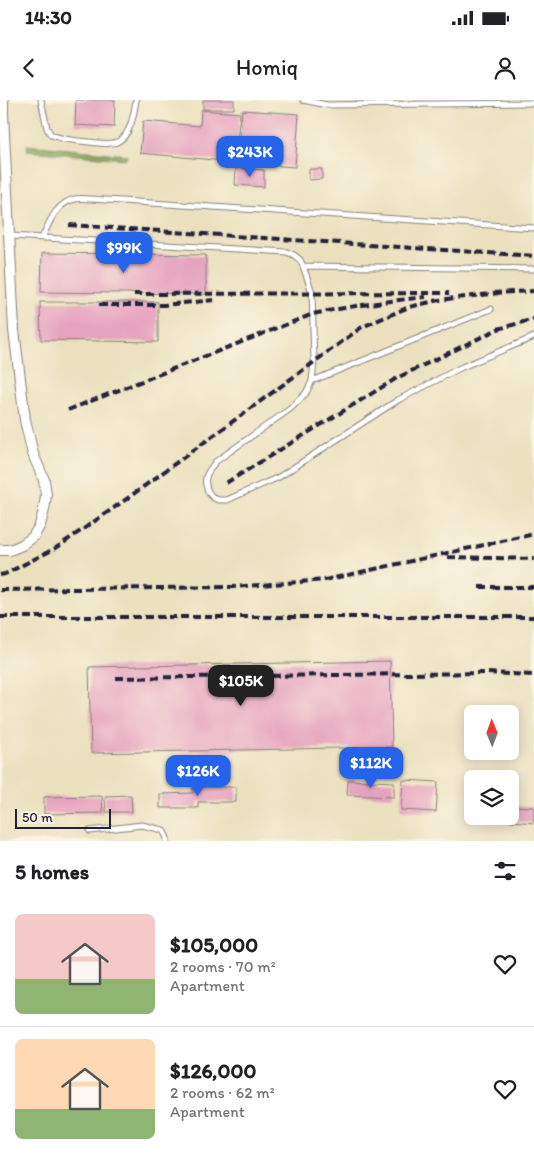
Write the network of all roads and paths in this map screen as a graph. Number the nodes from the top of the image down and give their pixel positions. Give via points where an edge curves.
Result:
1 (3, 100) edge
2 (41, 100) edge
3 (136, 100) edge
4 (303, 100) edge
5 (534, 103) edge
6 (534, 228) edge
7 (9, 236) junction
8 (42, 238) junction
9 (303, 266) junction
10 (534, 269) edge
11 (491, 309) dead end
12 (534, 337) edge
13 (312, 381) junction
14 (0, 550) edge
15 (90, 831) dead end
16 (167, 841) edge

1 - 7 street
2 - 3 lane via 51,135 64,140 107,143 118,142 125,135 132,123
4 - 5 lane via 327,104
6 - 8 lane via 74,199 55,212
7 - 8 lane
7 - 14 street via 14,330 25,420 46,495 40,525 33,537 22,546
8 - 9 lane via 287,252 300,260
9 - 10 lane
9 - 13 lane via 312,292
11 - 13 lane
12 - 13 lane via 462,367 398,400 279,478 227,500 216,499 209,493 205,479 215,462 290,409
15 - 16 lane via 142,826 163,830

